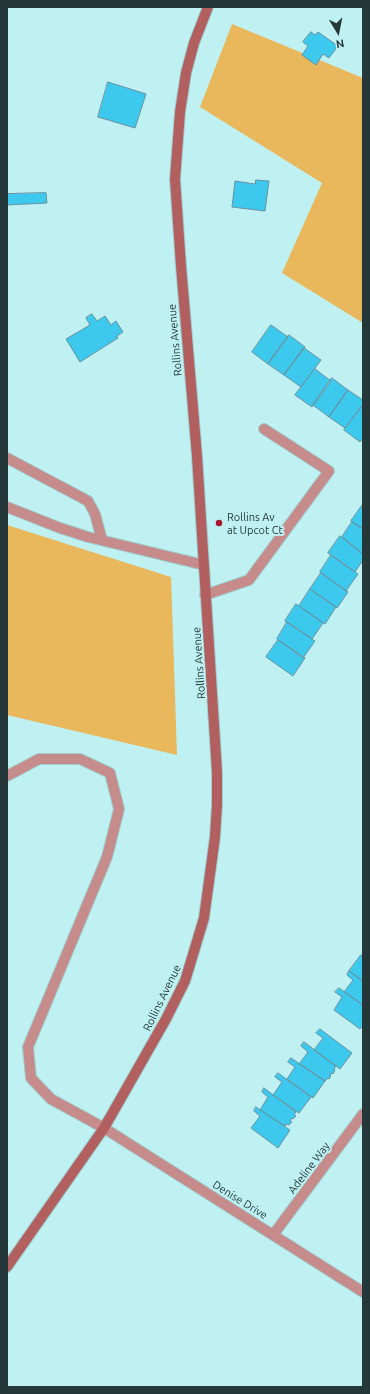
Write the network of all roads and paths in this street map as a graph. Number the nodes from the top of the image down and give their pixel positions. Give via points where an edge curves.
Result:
1 (208, 7) edge
2 (264, 429) dead end
3 (7, 458) edge
4 (7, 507) edge
5 (102, 540) junction
6 (204, 565) junction
7 (205, 595) junction
8 (7, 776) edge
9 (363, 1114) edge
10 (104, 1128) junction
11 (273, 1235) junction
12 (7, 1267) edge
13 (363, 1292) edge

1 - 6 street, Rollins Avenue via 186,73 175,179 198,456
2 - 7 street via 329,471 249,580
3 - 5 street via 88,501 95,514
4 - 5 street via 60,528
5 - 6 street
6 - 7 street, Rollins Avenue
7 - 10 street, Rollins Avenue via 218,805 204,918 185,981
8 - 10 street, Denise Drive via 39,759 80,759 110,773 119,809 107,857 28,1046 31,1078 51,1099
9 - 11 street, Adeline Way
10 - 11 street, Denise Drive
10 - 12 street, Rollins Avenue
11 - 13 street, Denise Drive

